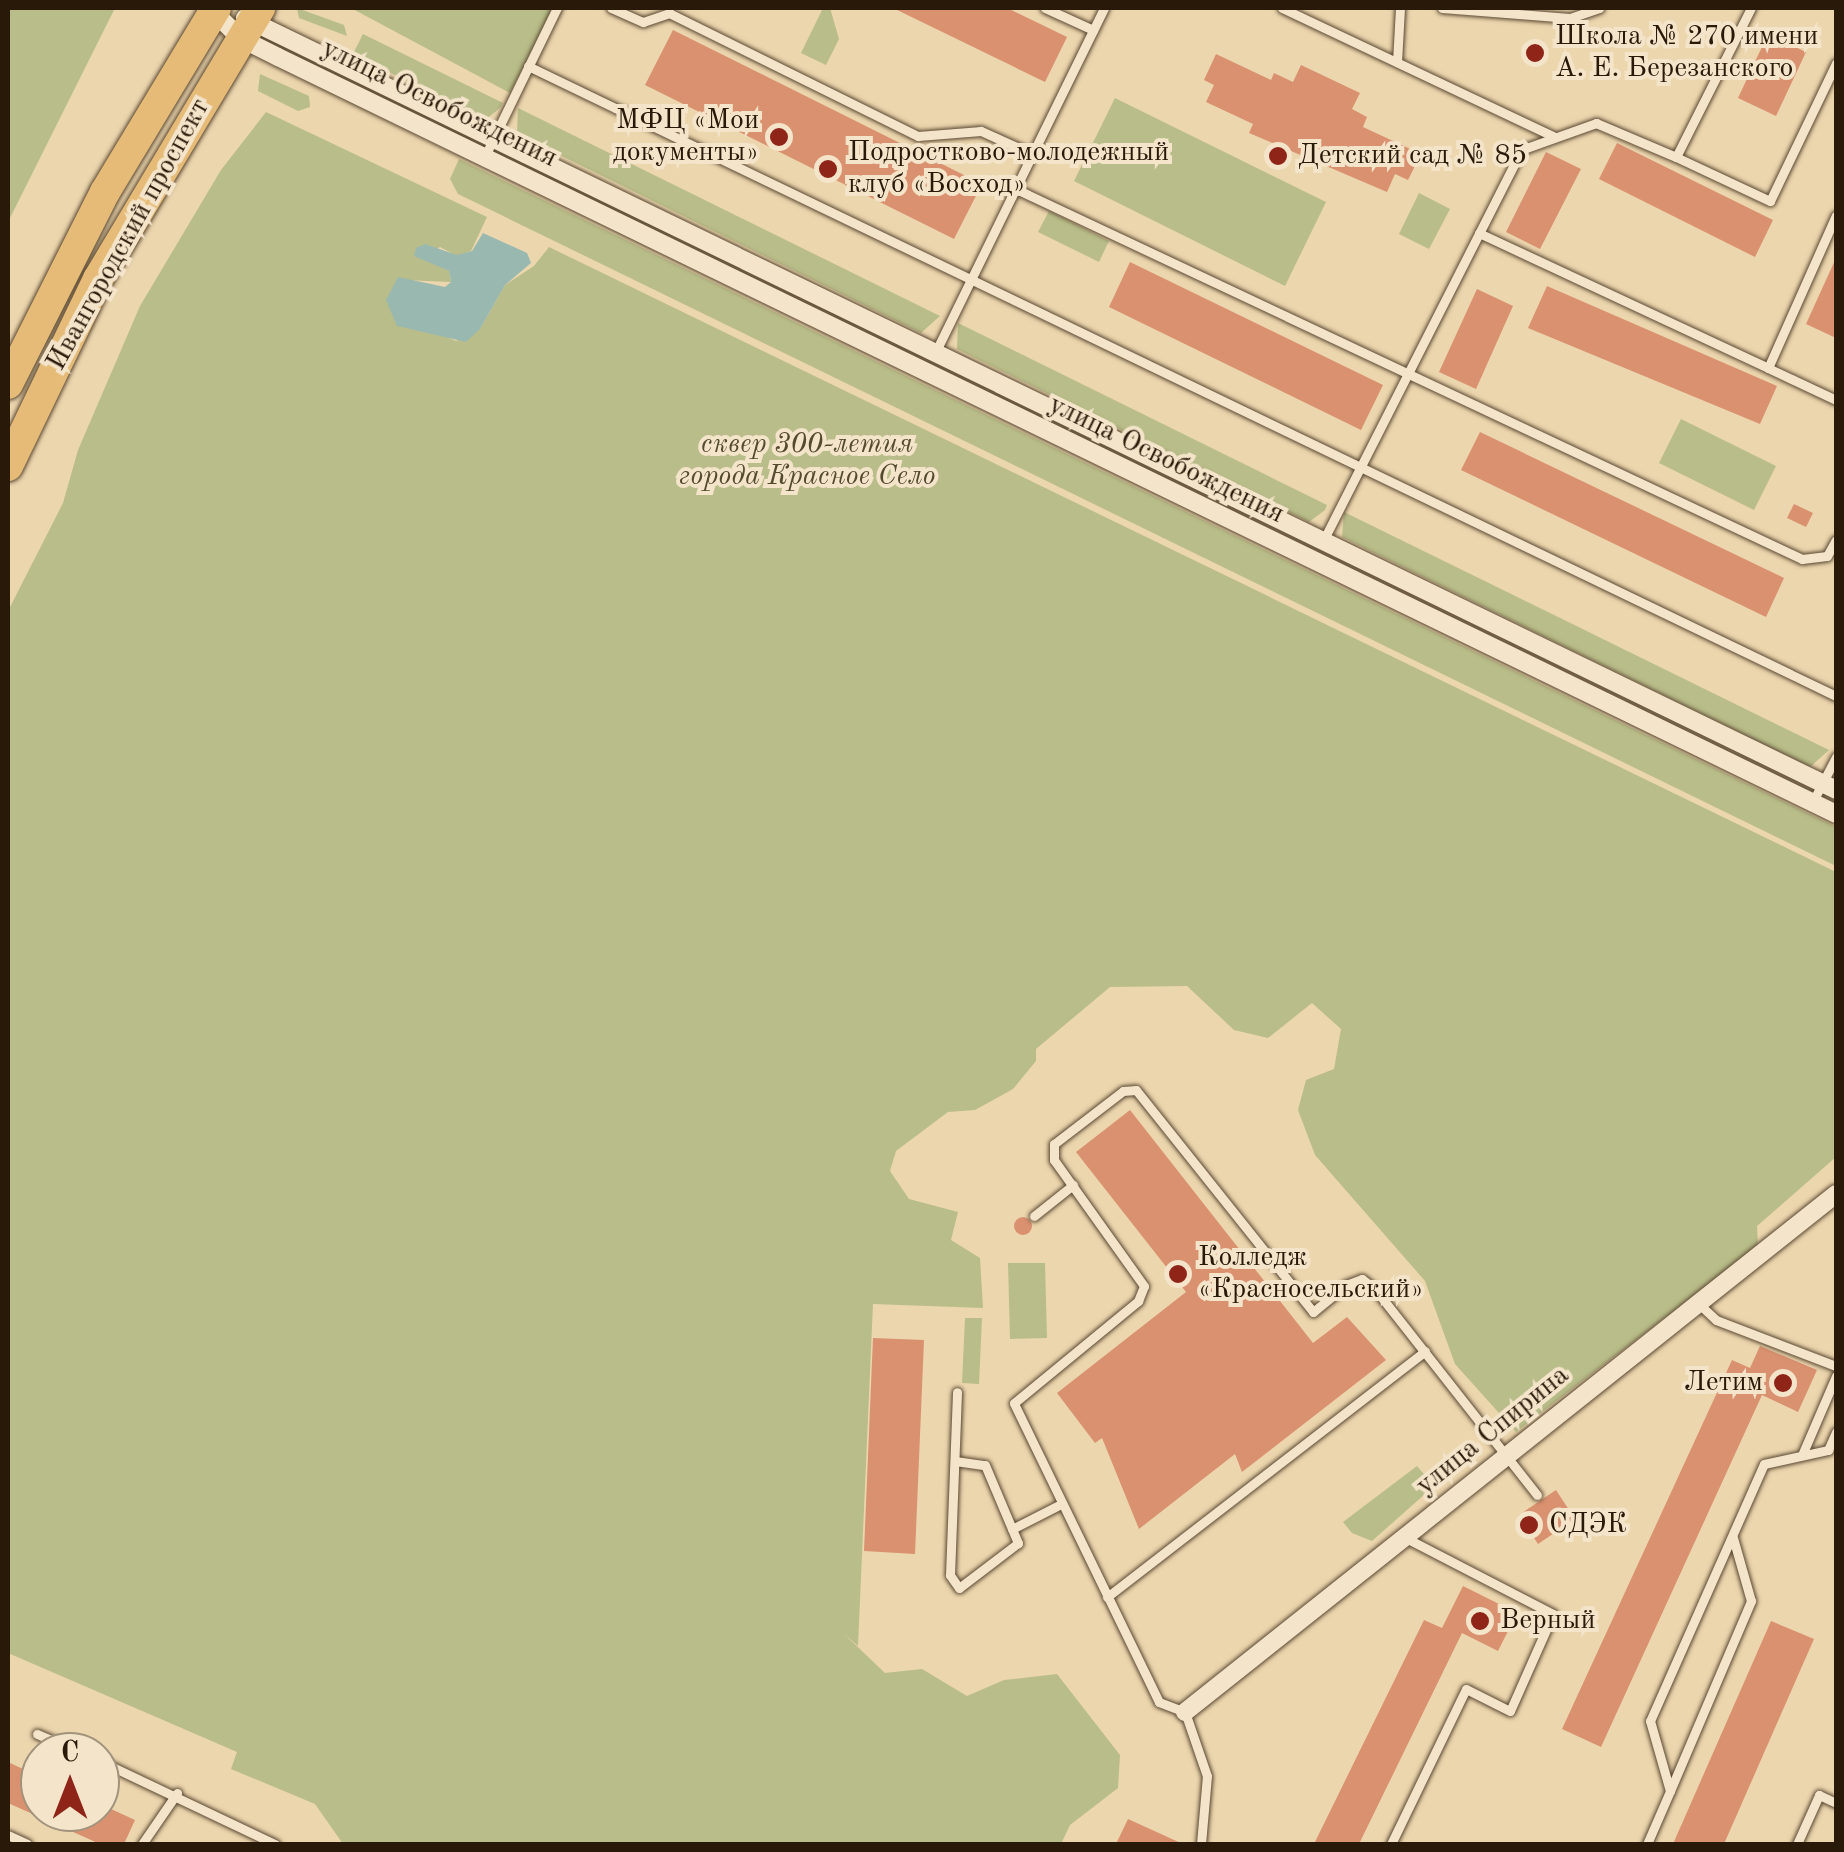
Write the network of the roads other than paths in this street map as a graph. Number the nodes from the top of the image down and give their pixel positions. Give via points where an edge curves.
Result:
1 (557, 8) edge
2 (611, 8) edge
3 (1045, 8) edge
4 (1104, 8) edge
5 (1282, 8) edge
6 (1400, 8) edge
7 (1442, 8) edge
8 (1599, 8) edge
9 (1750, 8) edge
10 (214, 10) edge
11 (250, 22) edge
12 (1093, 30) junction
13 (1397, 62) junction
14 (1836, 64) edge
15 (528, 66) junction
16 (494, 136) junction
17 (1556, 138) junction
18 (1032, 154) junction
19 (485, 156) junction
20 (1676, 157) junction
21 (1016, 188) junction
22 (1836, 215) edge
23 (1479, 233) junction
24 (970, 281) junction
25 (935, 353) junction
26 (1768, 368) junction
27 (926, 373) junction
28 (1408, 377) junction
29 (8, 384) edge
30 (1836, 400) edge
31 (8, 466) edge
32 (1360, 466) junction
33 (1836, 540) edge
34 (1322, 542) junction
35 (1313, 562) junction
36 (1836, 696) edge
37 (1836, 757) edge
38 (1829, 787) edge
39 (1812, 803) junction
40 (1836, 814) edge
41 (1073, 1186) junction
42 (1836, 1194) edge
43 (1034, 1216) dead end
44 (1698, 1304) junction
45 (1424, 1351) junction
46 (1836, 1366) edge
47 (1836, 1376) edge
48 (957, 1392) dead end
49 (1836, 1432) edge
50 (1508, 1456) junction
51 (1802, 1456) junction
52 (955, 1461) junction
53 (1538, 1494) dead end
54 (1062, 1504) junction
55 (1012, 1529) junction
56 (1732, 1536) junction
57 (1404, 1537) junction
58 (1108, 1598) junction
59 (1185, 1712) junction
60 (120, 1769) edge
61 (1670, 1791) junction
62 (177, 1793) junction
63 (1836, 1804) edge
64 (8, 1835) edge
65 (270, 1843) edge
66 (27, 1844) edge
67 (142, 1844) edge
68 (1201, 1844) edge
69 (1391, 1844) edge
70 (1647, 1844) edge
71 (1797, 1844) edge

1 - 15 lane
2 - 18 lane via 643,22 669,13 918,136 981,130
3 - 12 lane
4 - 12 lane
5 - 13 lane
6 - 13 lane
7 - 8 lane via 1570,18
9 - 20 lane
10 - 11 street, улица Освобождения
10 - 29 highway, Ивангородский проспект via 105,192
11 - 16 street, улица Освобождения
11 - 19 street, улица Освобождения
11 - 31 highway, Ивангородский проспект via 98,279
12 - 18 lane
13 - 17 lane
14 - 20 lane via 1770,201
15 - 16 lane
15 - 24 lane
16 - 19 lane
16 - 25 street, улица Освобождения
17 - 20 lane via 1596,123
17 - 23 lane via 1521,150
18 - 21 lane
19 - 27 street, улица Освобождения
21 - 24 lane
21 - 28 lane
22 - 26 lane
23 - 26 lane
23 - 28 lane
24 - 25 lane
24 - 32 lane
25 - 27 lane
25 - 34 street, улица Освобождения
26 - 30 lane
27 - 35 street, улица Освобождения
28 - 32 lane
28 - 33 lane via 1802,560 1827,556
32 - 34 lane
32 - 36 lane
34 - 35 lane
34 - 38 street, улица Освобождения
35 - 39 street, улица Освобождения
37 - 38 lane
38 - 39 lane
39 - 40 street, улица Освобождения
41 - 43 lane
41 - 45 lane via 1054,1160 1054,1144 1123,1091 1136,1090 1313,1312 1362,1279
41 - 54 lane via 1144,1286 1138,1301 1014,1403
42 - 44 street, улица Спирина
44 - 46 lane via 1716,1320
44 - 50 street, улица Спирина
45 - 50 lane
45 - 58 lane
47 - 51 lane
48 - 52 lane
49 - 51 lane via 1828,1450
50 - 53 lane
50 - 57 street, улица Спирина
51 - 56 lane via 1764,1464
52 - 55 lane via 985,1465
52 - 55 lane via 950,1574 959,1588 1018,1543
54 - 55 lane
54 - 58 lane
56 - 61 lane via 1751,1601
56 - 61 lane via 1650,1721
57 - 59 street, улица Спирина
57 - 69 lane via 1553,1614 1510,1711 1466,1689
58 - 59 lane via 1159,1702
59 - 68 lane via 1207,1776
60 - 62 lane
61 - 70 lane
62 - 65 lane
62 - 67 lane
63 - 71 lane via 1818,1795
64 - 66 lane

